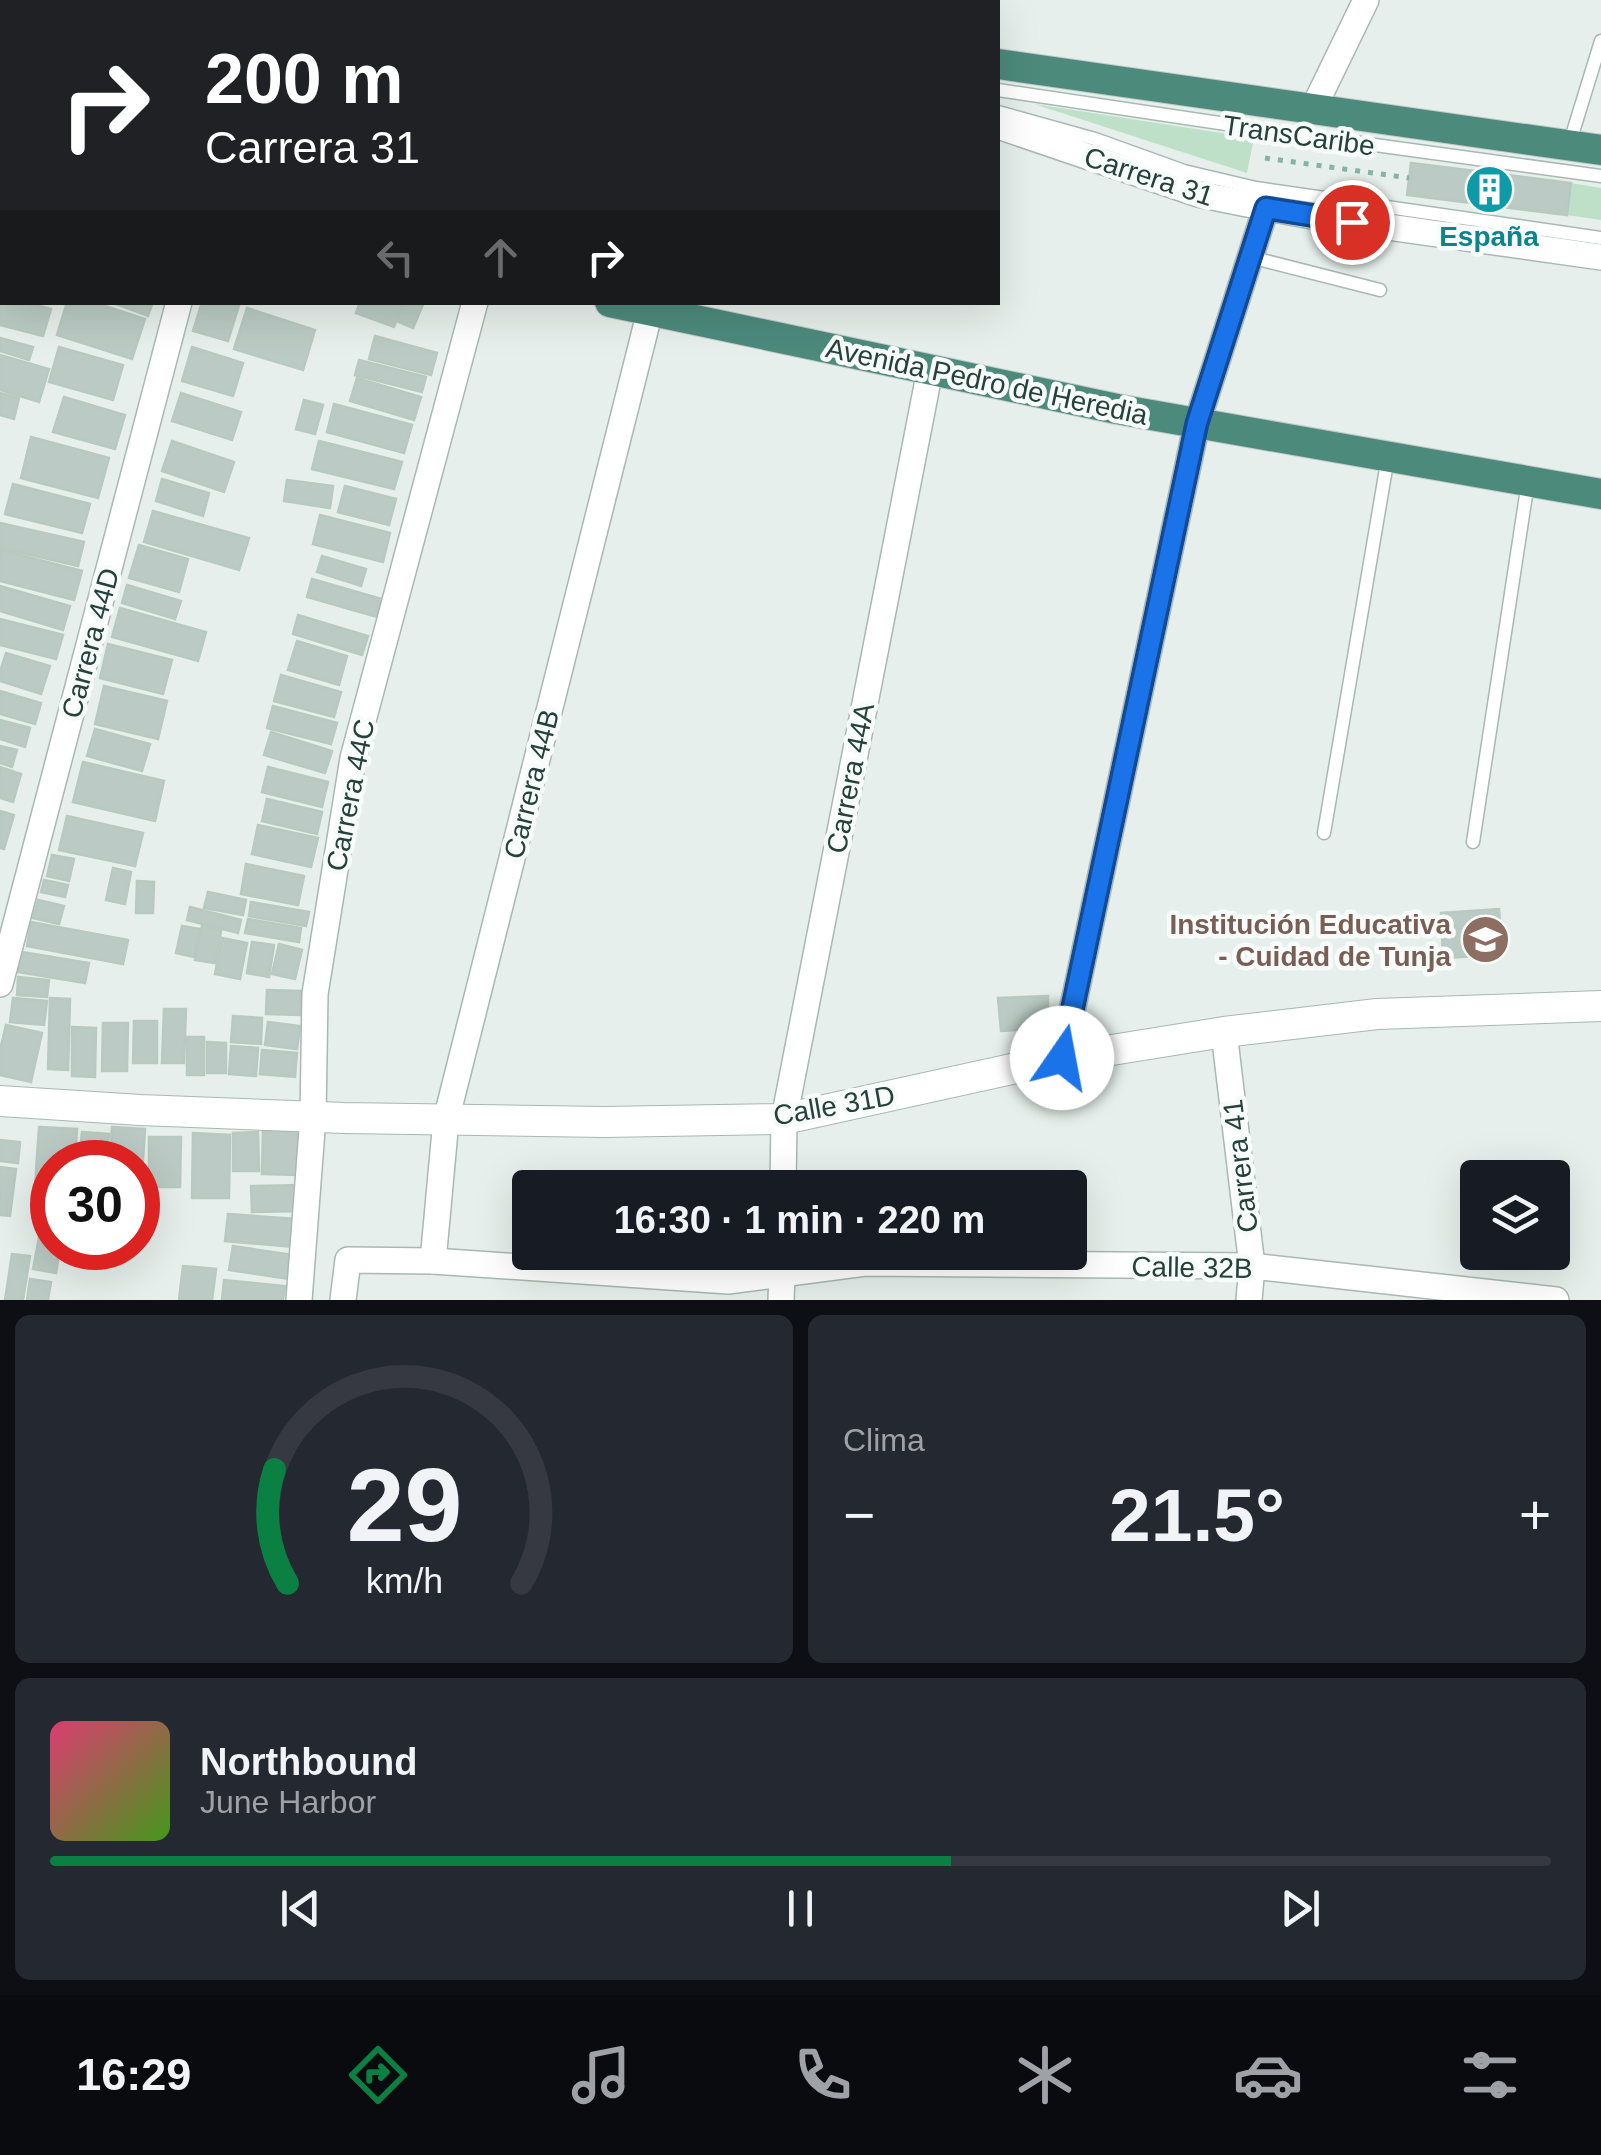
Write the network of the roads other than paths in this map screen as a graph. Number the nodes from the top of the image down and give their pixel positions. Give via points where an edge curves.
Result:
1 (1366, 0) edge
2 (1601, 41) edge
3 (1000, 64) edge
4 (1000, 90) edge
5 (1313, 109) junction
6 (1000, 113) edge
7 (1000, 127) edge
8 (1570, 145) junction
9 (1601, 150) edge
10 (1601, 176) edge
11 (1266, 208) junction
12 (1601, 238) edge
13 (1250, 257) junction
14 (1601, 257) edge
15 (1380, 290) dead end
16 (178, 305) edge
17 (474, 305) edge
18 (623, 305) edge
19 (650, 311) junction
20 (930, 370) junction
21 (1197, 423) junction
22 (1388, 457) junction
23 (1528, 482) junction
24 (1601, 494) edge
25 (1324, 833) dead end
26 (1473, 842) dead end
27 (0, 984) edge
28 (1601, 1006) edge
29 (1224, 1032) junction
30 (1062, 1058) junction
31 (0, 1101) edge
32 (313, 1117) junction
33 (784, 1119) junction
34 (446, 1120) junction
35 (784, 1170) edge
36 (434, 1261) junction
37 (1252, 1266) junction
38 (783, 1276) edge
39 (298, 1300) edge
40 (343, 1300) edge
41 (1249, 1300) edge
42 (1556, 1300) edge

1 - 5 street
2 - 8 lane
3 - 5 highway
4 - 10 lane, TransCaribe
5 - 8 highway
6 - 12 lane, TransCaribe via 1240,185
7 - 11 street, Carrera 31 via 1198,194
8 - 9 highway
11 - 13 street
11 - 14 street, Carrera 31
13 - 15 lane
13 - 21 street
16 - 27 street, Carrera 44D
17 - 32 street, Carrera 44C via 353,758 315,994
18 - 19 highway, Avenida Pedro de Heredia
19 - 20 highway, Avenida Pedro de Heredia
19 - 34 street, Carrera 44B
20 - 21 highway, Avenida Pedro de Heredia
20 - 33 street, Carrera 44A
21 - 22 highway, Avenida Pedro de Heredia
21 - 30 street
22 - 23 highway, Avenida Pedro de Heredia
22 - 25 lane
23 - 24 highway, Avenida Pedro de Heredia
23 - 26 lane
28 - 29 street, Calle 31D via 1377,1014
29 - 30 street, Calle 31D
29 - 37 street, Carrera 41
30 - 33 street, Calle 31D
31 - 32 street, Calle 31D
32 - 34 street, Calle 31D
32 - 39 street, Carrera 44C
33 - 34 street, Calle 31D
33 - 35 street, Carrera 44A
34 - 36 street, Carrera 44B
36 - 38 street, Calle 32B via 728,1281
36 - 40 street, Calle 32B via 348,1260
37 - 38 street, Calle 32B via 865,1263
37 - 41 street, Carrera 41
37 - 42 street, Calle 32B

